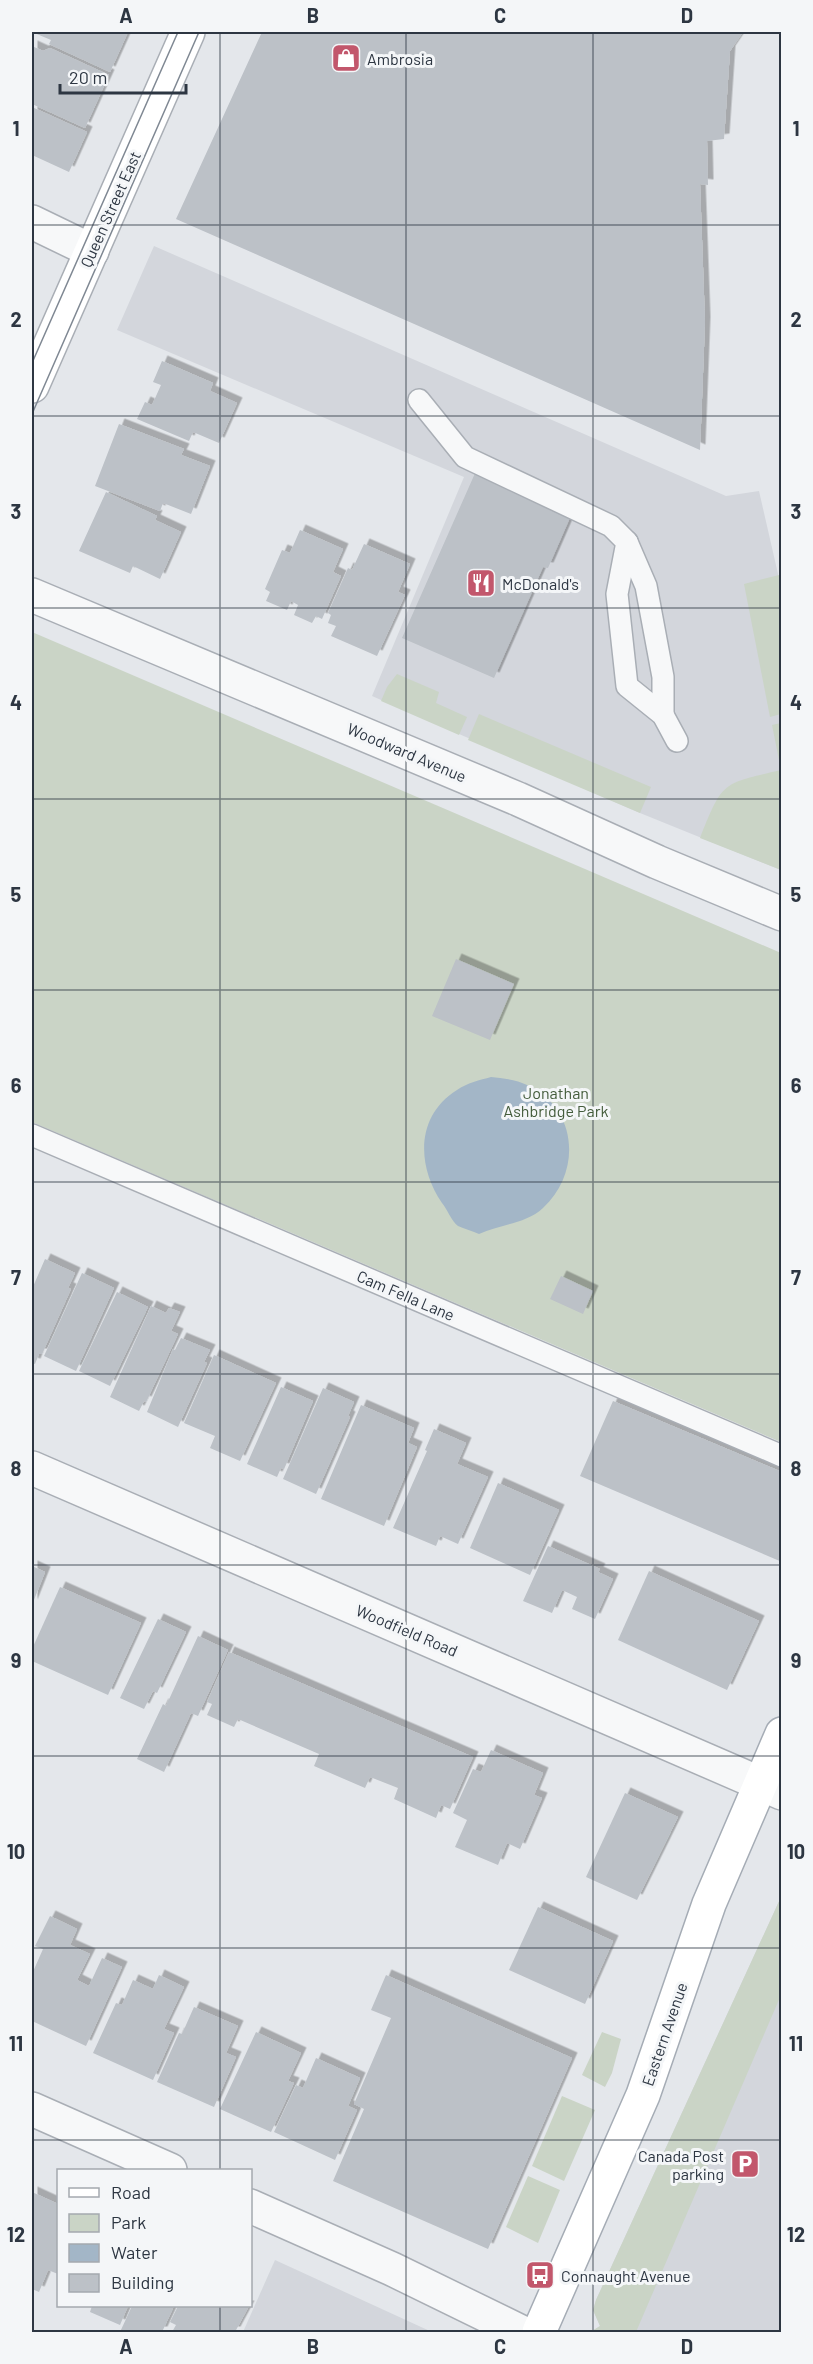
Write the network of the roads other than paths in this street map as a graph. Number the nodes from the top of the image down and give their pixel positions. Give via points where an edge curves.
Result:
1 (188, 32) edge
2 (32, 222) edge
3 (92, 251) junction
4 (32, 386) edge
5 (419, 400) dead end
6 (627, 542) junction
7 (32, 595) edge
8 (663, 715) junction
9 (677, 741) dead end
10 (782, 914) edge
11 (32, 1135) edge
12 (782, 1456) edge
13 (32, 1468) edge
14 (782, 1734) edge
15 (771, 1788) edge
16 (32, 2109) edge
17 (168, 2169) edge
18 (252, 2207) edge
19 (520, 2332) edge
20 (539, 2332) edge

1 - 3 main road, Queen Street East
2 - 3 street
3 - 4 main road, Queen Street East
5 - 6 lane via 465,457 611,526
6 - 8 lane via 646,586 663,677
6 - 8 lane via 617,594 627,686
7 - 10 street, Woodward Avenue
8 - 9 lane
11 - 12 lane, Cam Fella Lane
13 - 15 street, Woodfield Road
14 - 15 main road, Eastern Avenue
15 - 20 main road, Eastern Avenue via 709,1904 643,2095
16 - 17 street
18 - 19 street

